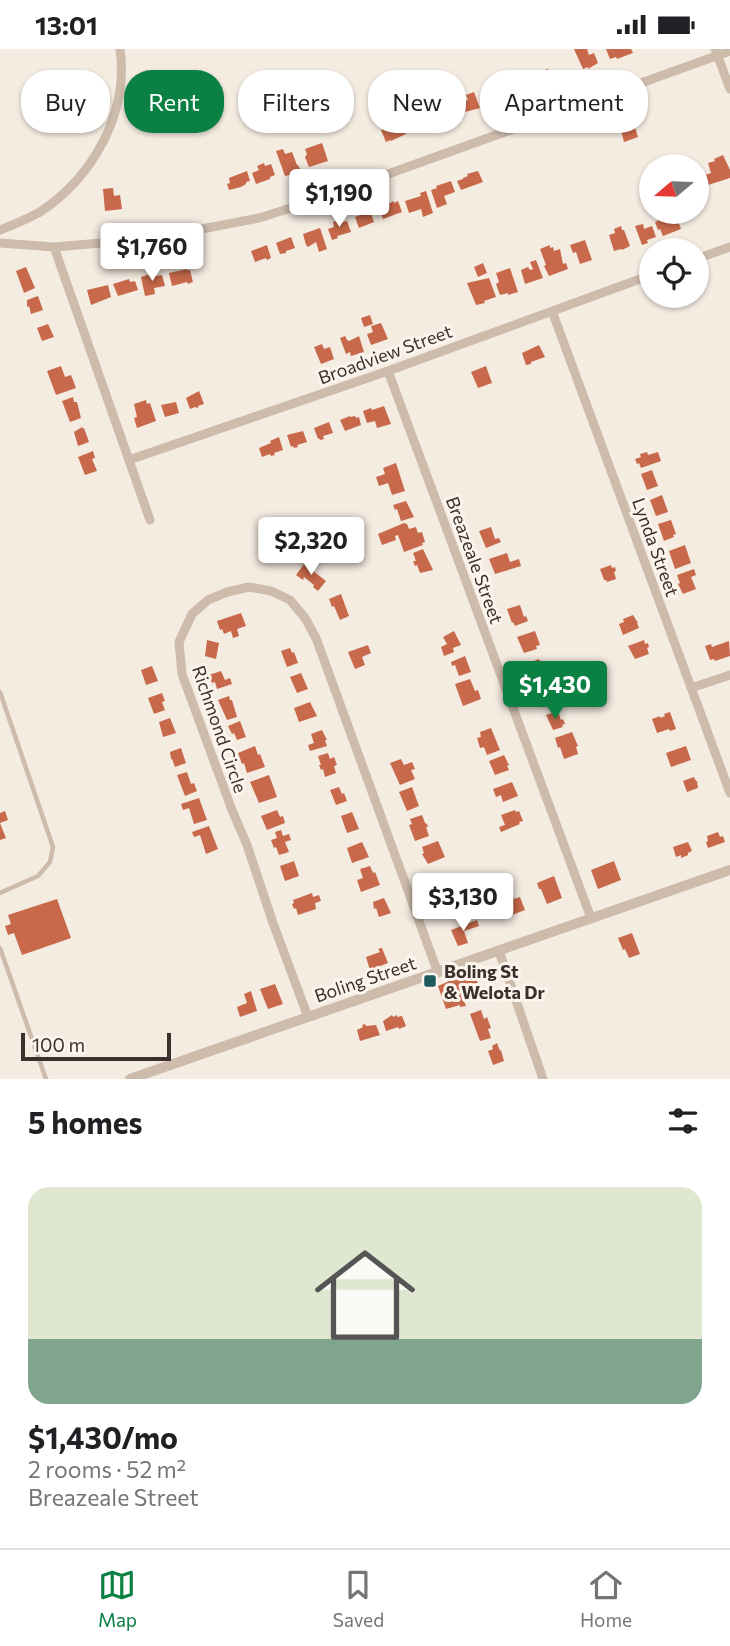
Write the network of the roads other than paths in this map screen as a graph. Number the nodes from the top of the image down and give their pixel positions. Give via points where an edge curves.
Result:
1 (120, 49) edge
2 (730, 51) edge
3 (716, 52) edge
4 (730, 89) edge
5 (0, 230) edge
6 (0, 243) edge
7 (54, 247) junction
8 (730, 247) edge
9 (709, 254) edge
10 (639, 279) edge
11 (552, 311) junction
12 (388, 371) junction
13 (129, 460) junction
14 (150, 520) dead end
15 (730, 675) edge
16 (691, 688) junction
17 (0, 692) edge
18 (730, 793) edge
19 (730, 870) edge
20 (0, 893) edge
21 (591, 918) junction
22 (0, 948) edge
23 (499, 951) junction
24 (438, 973) junction
25 (308, 1017) junction
26 (46, 1079) edge
27 (130, 1079) edge
28 (543, 1079) edge

1 - 5 street via 116,111 99,153 72,186 40,211
2 - 3 street
3 - 4 street
3 - 7 street via 293,209 168,236
6 - 7 street
7 - 13 street
8 - 9 street
10 - 11 street, Broadview Street
11 - 12 street, Broadview Street
11 - 16 street, Lynda Street
12 - 13 street, Broadview Street
12 - 21 street, Breazeale Street
13 - 14 street
15 - 16 street
16 - 18 street, Lynda Street
17 - 20 lane via 52,847 50,862 38,876
19 - 21 street, Boling Street
21 - 23 street, Boling Street
22 - 26 lane
23 - 24 street, Boling Street
23 - 28 street
24 - 25 street, Boling Street
24 - 25 street, Richmond Circle via 305,618 289,600 271,591 249,587 227,592 192,614 179,642 182,674
25 - 27 street, Boling Street

